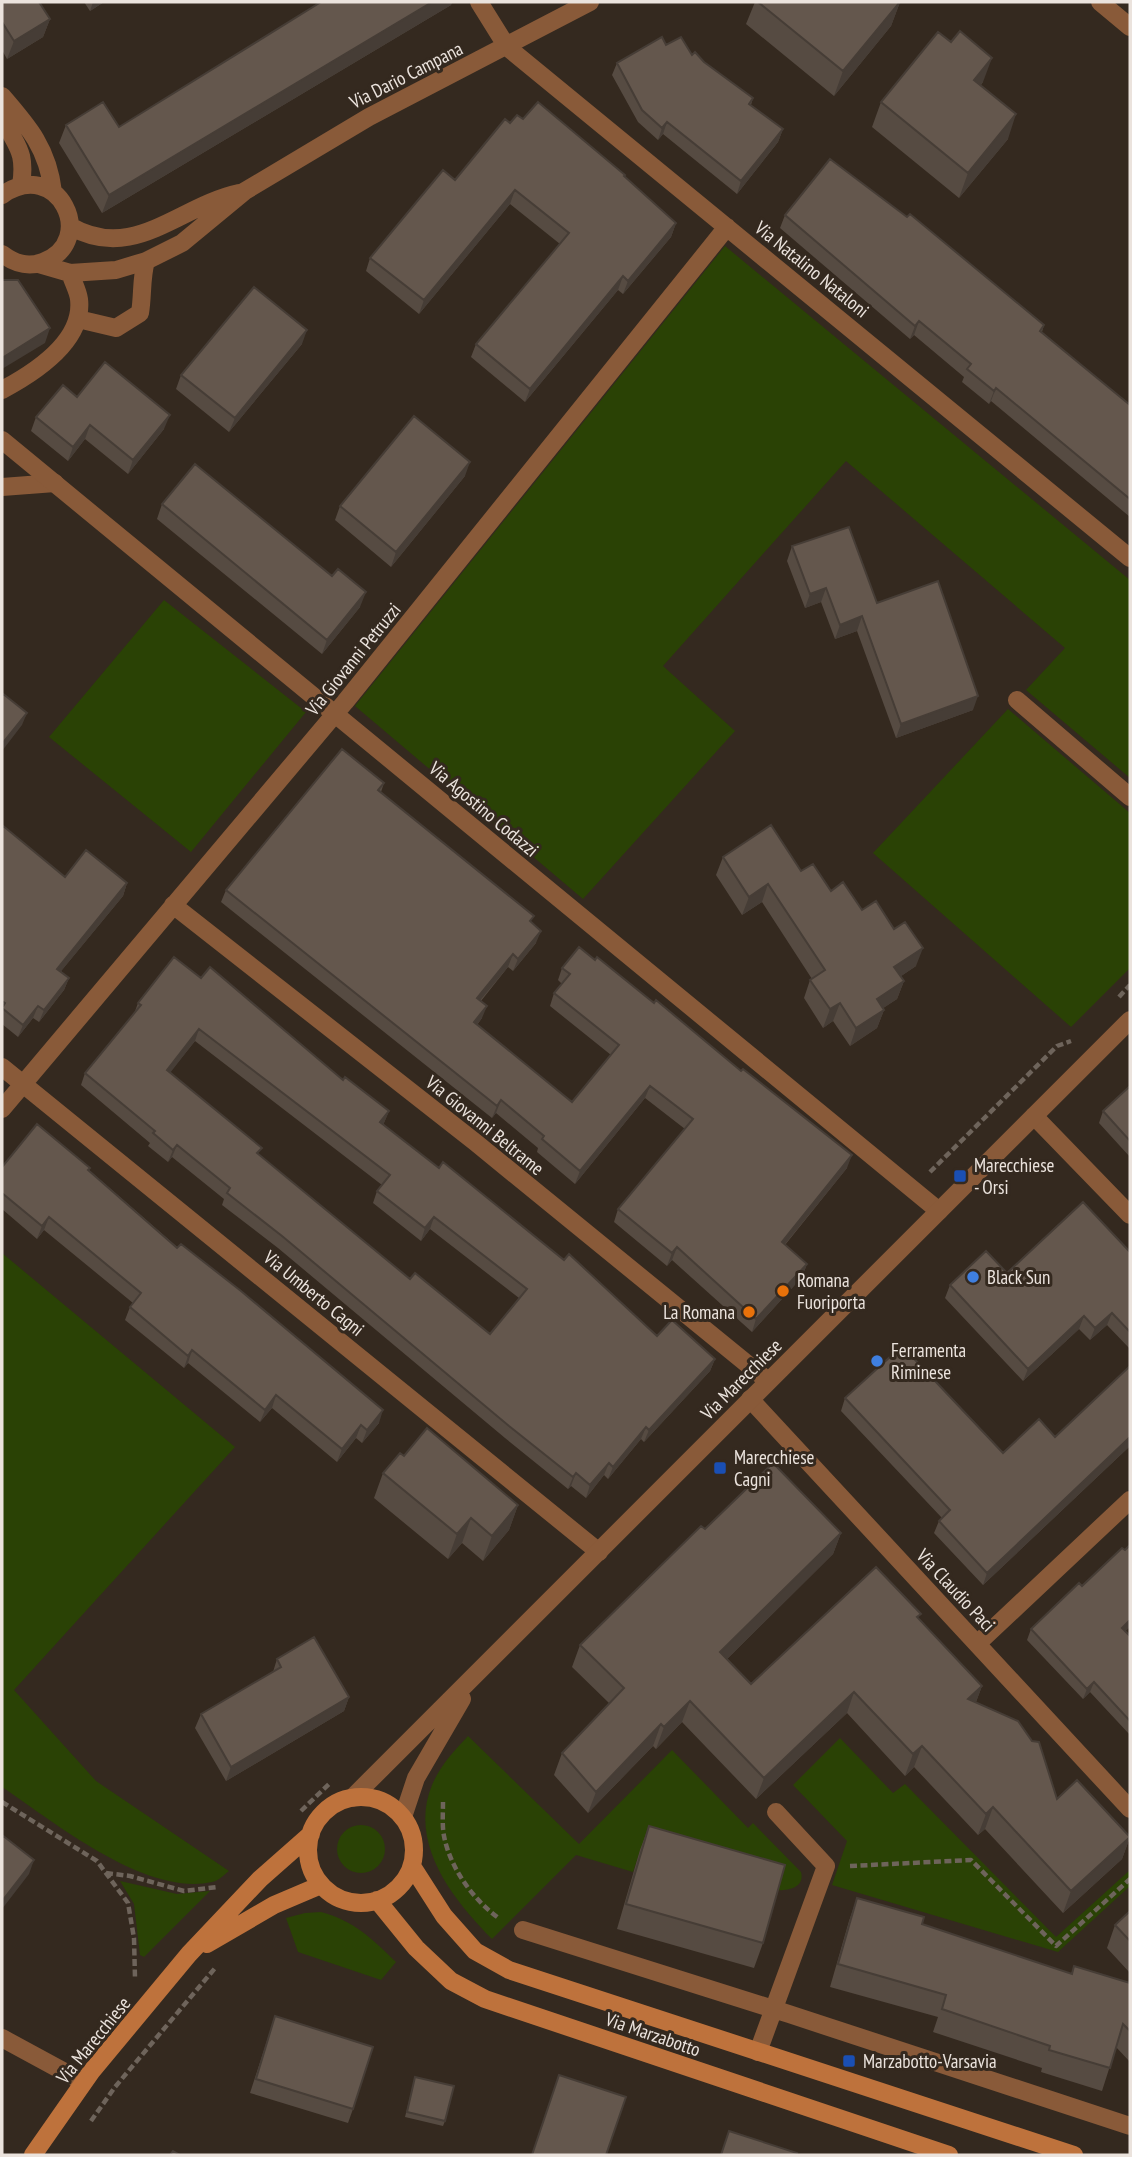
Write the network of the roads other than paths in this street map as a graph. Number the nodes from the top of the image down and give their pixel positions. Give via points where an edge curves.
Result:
1 (479, 2) edge
2 (590, 2) edge
3 (1100, 2) edge
4 (1130, 27) edge
5 (507, 47) junction
6 (2, 96) edge
7 (2, 114) edge
8 (21, 186) junction
9 (245, 191) junction
10 (53, 192) junction
11 (2, 195) edge
12 (70, 226) junction
13 (727, 226) junction
14 (2, 255) edge
15 (146, 261) junction
16 (39, 264) junction
17 (70, 273) junction
18 (78, 319) junction
19 (2, 390) edge
20 (2, 440) edge
21 (55, 483) junction
22 (2, 487) edge
23 (1130, 558) edge
24 (1017, 700) dead end
25 (335, 713) junction
26 (1130, 797) edge
27 (173, 905) junction
28 (1130, 1020) edge
29 (2, 1067) edge
30 (23, 1084) junction
31 (2, 1110) edge
32 (1034, 1116) junction
33 (939, 1211) junction
34 (1130, 1215) edge
35 (768, 1381) junction
36 (750, 1399) junction
37 (1130, 1500) edge
38 (599, 1552) junction
39 (977, 1644) junction
40 (473, 1680) junction
41 (352, 1798) junction
42 (1130, 1809) edge
43 (776, 1812) dead end
44 (403, 1818) junction
45 (311, 1833) junction
46 (412, 1866) junction
47 (321, 1885) junction
48 (377, 1900) junction
49 (523, 1930) road end
50 (189, 1954) junction
51 (773, 2009) junction
52 (4, 2040) edge
53 (758, 2052) junction
54 (83, 2082) junction
55 (1130, 2126) edge
56 (33, 2155) edge
57 (949, 2155) edge
58 (1074, 2155) edge

1 - 5 street, Via Natalino Nataloni
2 - 5 street, Via Dario Campana
3 - 4 street
5 - 9 street, Via Dario Campana via 369,117
5 - 13 street, Via Natalino Nataloni
6 - 10 street via 41,146
7 - 8 street via 19,147 24,167
8 - 10 street via 41,186
8 - 11 street
9 - 12 street, Via Dario Campana via 220,197 146,234 102,239
9 - 15 street, Via Dario Campana via 182,243
10 - 12 street via 63,202
12 - 16 street via 61,250
13 - 23 street, Via Natalino Nataloni
13 - 25 street, Via Giovanni Petruzzi
14 - 16 street, Via Dario Campana via 26,265
15 - 17 street, Via Dario Campana via 116,270
15 - 18 street via 140,313 116,328
16 - 17 street, Via Dario Campana
17 - 18 street via 79,299
18 - 19 street via 70,338 27,376
20 - 21 street, Via Agostino Codazzi
21 - 22 street
21 - 25 street, Via Agostino Codazzi
24 - 26 street
25 - 27 street, Via Giovanni Petruzzi
25 - 33 street, Via Agostino Codazzi
27 - 30 street, Via Giovanni Petruzzi
27 - 35 street, Via Giovanni Beltrame via 475,1142
28 - 32 street, Via Marecchiese
29 - 30 street, Via Umberto Cagni
30 - 31 street, Via Giovanni Petruzzi
30 - 38 street, Via Umberto Cagni
32 - 33 street, Via Marecchiese
32 - 34 street
33 - 35 street, Via Marecchiese
35 - 36 street, Via Marecchiese
36 - 38 street, Via Marecchiese
36 - 39 street, Via Claudio Paci
37 - 39 street
38 - 40 street, Via Marecchiese
39 - 42 street, Via Claudio Paci
40 - 41 street, Via Marecchiese
40 - 44 street, Via Marecchiese via 416,1778
41 - 44 main road via 377,1799
41 - 45 main road via 328,1809
43 - 51 street via 826,1866
44 - 46 main road via 413,1840
45 - 47 main road via 309,1858
45 - 50 main road, Via Marecchiese
46 - 48 main road via 400,1885
46 - 53 main road, Via Marzabotto via 444,1916 475,1951 509,1970
47 - 48 main road via 348,1901
47 - 50 main road, Via Marecchiese via 274,1905
48 - 57 main road, Via Marzabotto via 416,1948 451,1981 485,1999
49 - 51 street
50 - 54 main road, Via Marecchiese
51 - 53 street
51 - 55 street
52 - 54 street
53 - 58 main road, Via Marzabotto
54 - 56 main road, Via Marecchiese

